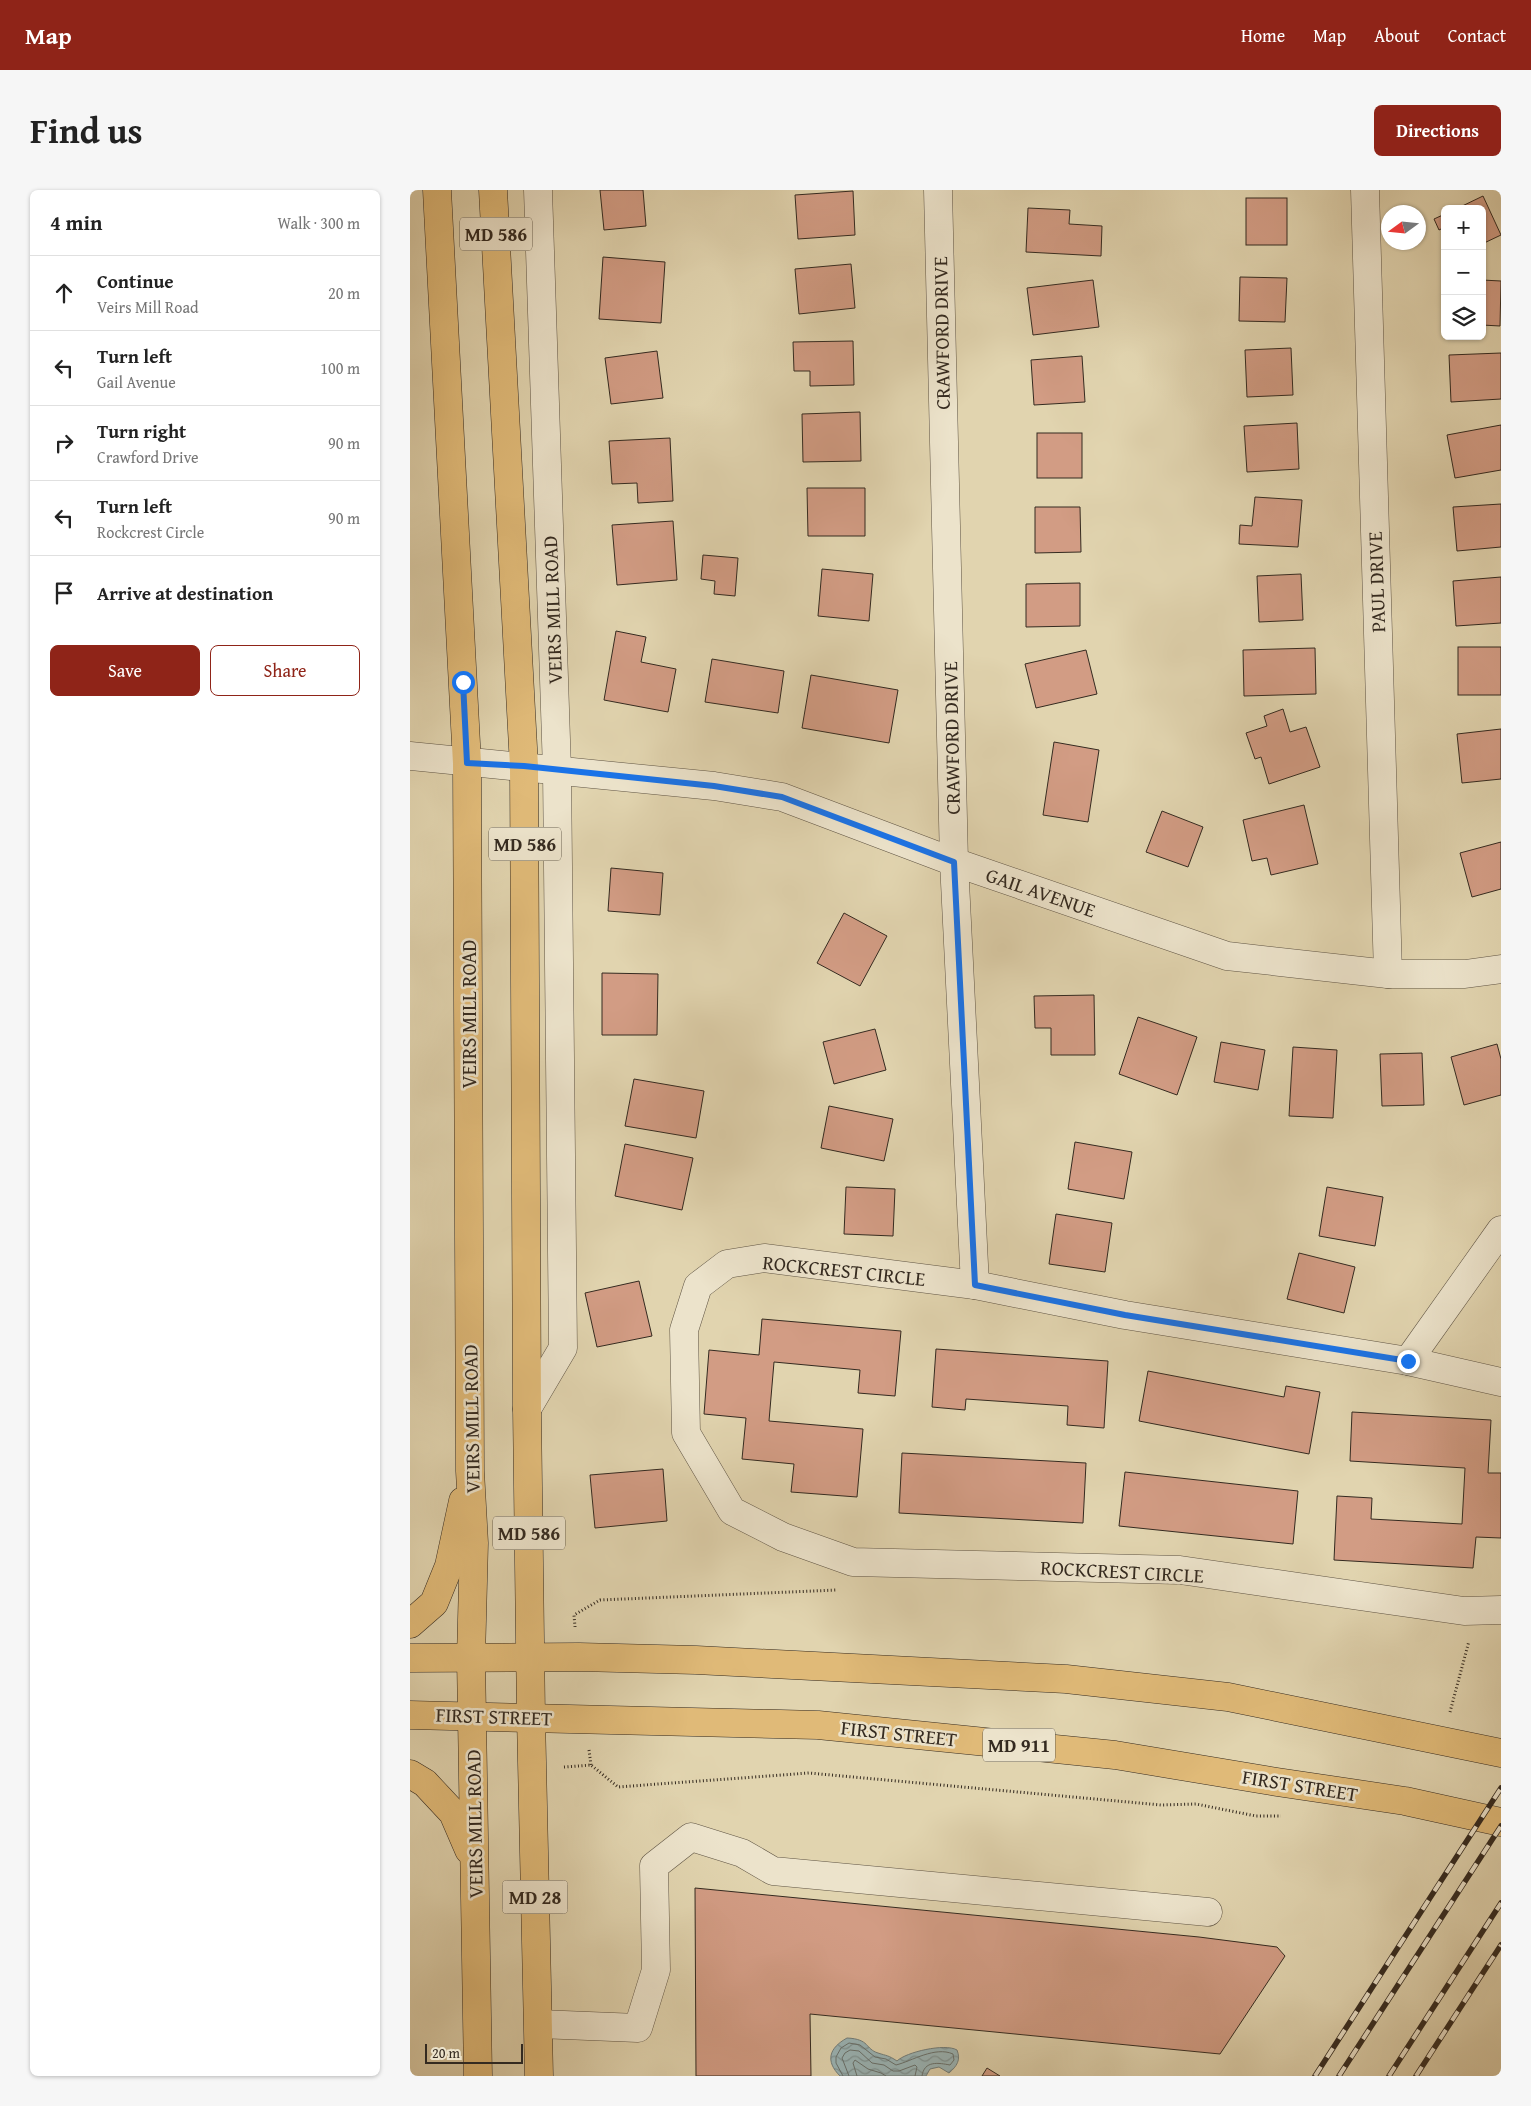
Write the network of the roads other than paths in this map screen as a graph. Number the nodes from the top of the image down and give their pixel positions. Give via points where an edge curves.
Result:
1 (437, 190) edge
2 (493, 190) edge
3 (538, 190) edge
4 (938, 190) edge
5 (1365, 190) edge
6 (410, 756) edge
7 (467, 763) junction
8 (524, 766) junction
9 (557, 770) junction
10 (954, 862) junction
11 (1501, 969) edge
12 (1388, 974) junction
13 (1501, 1230) edge
14 (975, 1285) junction
15 (1408, 1361) junction
16 (1501, 1382) edge
17 (527, 1409) junction
18 (470, 1471) junction
19 (1501, 1610) edge
20 (410, 1624) edge
21 (530, 1657) junction
22 (410, 1658) edge
23 (471, 1658) junction
24 (410, 1715) edge
25 (472, 1715) junction
26 (531, 1717) junction
27 (1501, 1752) edge
28 (410, 1774) edge
29 (1501, 1822) edge
30 (474, 1864) junction
31 (1208, 1912) dead end
32 (538, 2024) junction
33 (478, 2076) edge
34 (539, 2076) edge

1 - 7 main road, VEIRS MILL ROAD / MD 586
2 - 8 main road, VEIRS MILL ROAD / MD 586
3 - 9 street, VEIRS MILL ROAD
4 - 10 street, CRAWFORD DRIVE
5 - 12 street, PAUL DRIVE
6 - 7 street
7 - 8 street, GAIL AVENUE
7 - 18 main road, VEIRS MILL ROAD / MD 586
8 - 9 street, GAIL AVENUE
8 - 17 main road, VEIRS MILL ROAD / MD 586
9 - 10 street, GAIL AVENUE via 714,786 782,797
9 - 17 street, VEIRS MILL ROAD via 563,1348
10 - 12 street, GAIL AVENUE via 1227,956
10 - 14 street, CRAWFORD DRIVE
11 - 12 street, GAIL AVENUE via 1465,974
13 - 15 street
14 - 15 street, ROCKCREST CIRCLE via 1125,1315
14 - 19 street, ROCKCREST CIRCLE via 764,1258 727,1264 698,1286 684,1330 686,1433 732,1511 783,1537 853,1562 1180,1570 1464,1611
15 - 16 street, ROCKCREST CIRCLE
17 - 21 main road, VEIRS MILL ROAD / MD 586
18 - 20 main road via 449,1566 434,1603
18 - 23 main road, VEIRS MILL ROAD / MD 586 via 474,1543
21 - 23 main road
21 - 26 main road, VEIRS MILL ROAD / MD 28
21 - 27 main road via 696,1660 1066,1679 1228,1697
22 - 23 main road
23 - 25 main road, VEIRS MILL ROAD / MD 586
24 - 25 main road, FIRST STREET / MD 911
25 - 26 main road, FIRST STREET / MD 911
25 - 30 main road, VEIRS MILL ROAD / MD 586
26 - 29 main road, FIRST STREET / MD 911 via 818,1725 1115,1755 1405,1801
26 - 32 main road, VEIRS MILL ROAD / MD 28
28 - 30 main road, MD 28 via 425,1783 453,1813
30 - 33 main road, VEIRS MILL ROAD / MD 28
31 - 32 street via 773,1871 742,1853 691,1837 654,1866 656,1970 638,2028
32 - 34 main road, VEIRS MILL ROAD / MD 28

